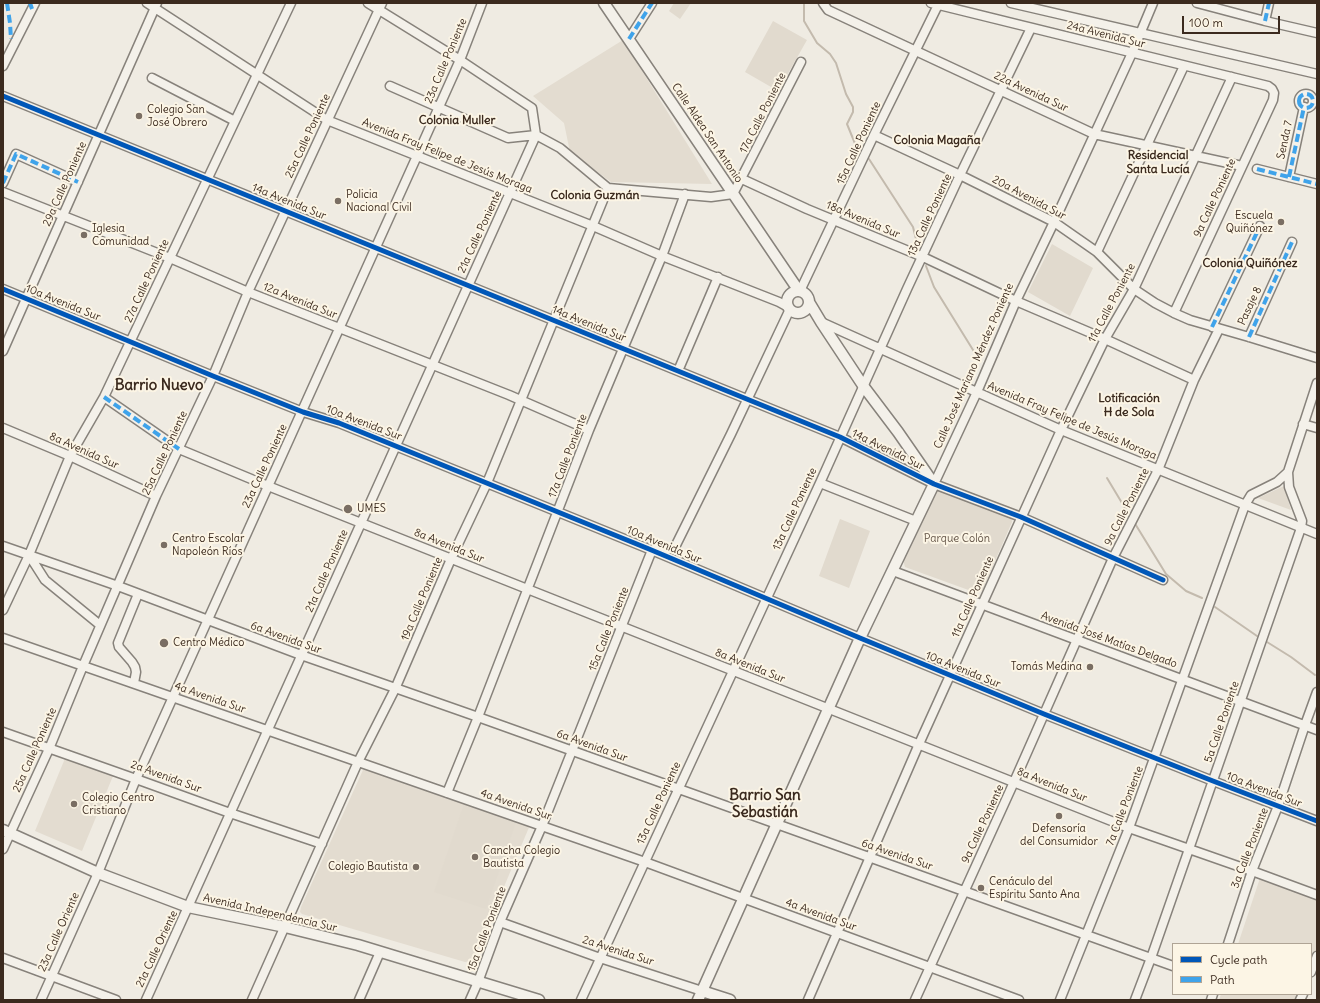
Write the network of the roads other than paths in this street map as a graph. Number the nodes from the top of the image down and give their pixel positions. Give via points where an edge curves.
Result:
1 (35, 3) edge
2 (147, 3) edge
3 (290, 3) edge
4 (368, 3) edge
5 (482, 3) edge
6 (604, 3) edge
7 (652, 3) edge
8 (823, 3) edge
9 (1011, 3) edge
10 (1153, 3) edge
11 (1198, 3) edge
12 (1269, 3) edge
13 (935, 4) edge
14 (156, 6) edge
15 (380, 6) edge
16 (1265, 21) junction
17 (1031, 28) junction
18 (1317, 33) edge
19 (1140, 34) junction
20 (629, 40) junction
21 (916, 51) junction
22 (1132, 53) junction
23 (460, 60) junction
24 (801, 62) dead end
25 (3, 66) edge
26 (1184, 66) junction
27 (257, 74) junction
28 (1317, 74) edge
29 (1232, 77) junction
30 (152, 78) dead end
31 (390, 86) dead end
32 (1002, 91) junction
33 (1274, 91) joint
34 (3, 96) edge
35 (1304, 107) dead end
36 (438, 108) junction
37 (328, 120) junction
38 (235, 121) junction
39 (1094, 134) junction
40 (536, 135) junction
41 (874, 135) junction
42 (98, 136) junction
43 (1147, 145) junction
44 (417, 156) junction
45 (1196, 156) junction
46 (1242, 166) junction
47 (1257, 169) dead end
48 (960, 175) junction
49 (1289, 177) junction
50 (742, 179) junction
51 (207, 180) junction
52 (78, 182) junction
53 (3, 183) edge
54 (1317, 184) edge
55 (608, 188) junction
56 (3, 192) edge
57 (510, 193) junction
58 (685, 194) junction
59 (733, 194) junction
60 (285, 212) junction
61 (63, 216) junction
62 (835, 220) junction
63 (1054, 222) junction
64 (593, 226) junction
65 (1260, 226) dead end
66 (1292, 242) dead end
67 (375, 248) junction
68 (1097, 252) junction
69 (662, 256) junction
70 (923, 257) junction
71 (170, 258) junction
72 (718, 277) junction
73 (468, 285) junction
74 (3, 289) edge
75 (1134, 289) junction
76 (248, 292) junction
77 (26, 299) junction
78 (792, 301) junction
79 (1016, 301) junction
80 (810, 302) junction
81 (1174, 313) junction
82 (554, 320) junction
83 (821, 322) junction
84 (339, 328) junction
85 (1216, 328) junction
86 (1249, 336) junction
87 (1106, 339) junction
88 (131, 341) junction
89 (880, 348) junction
90 (623, 349) junction
91 (3, 351) edge
92 (1317, 358) edge
93 (432, 364) junction
94 (678, 371) junction
95 (213, 376) junction
96 (1194, 380) junction
97 (1317, 383) edge
98 (864, 386) junction
99 (977, 392) junction
100 (104, 397) junction
101 (746, 399) junction
102 (521, 400) junction
103 (303, 412) junction
104 (1303, 424) junction
105 (3, 428) edge
106 (1317, 428) edge
107 (589, 430) junction
108 (1061, 430) junction
109 (840, 437) junction
110 (396, 446) junction
111 (178, 449) junction
112 (70, 456) junction
113 (1158, 470) junction
114 (1288, 472) junction
115 (487, 483) junction
116 (820, 483) junction
117 (934, 484) junction
118 (268, 486) junction
119 (156, 496) junction
120 (1245, 505) junction
121 (558, 512) junction
122 (1021, 517) junction
123 (916, 521) junction
124 (361, 523) junction
125 (1301, 528) junction
126 (1317, 534) edge
127 (3, 546) edge
128 (652, 550) junction
129 (29, 555) junction
130 (1113, 558) junction
131 (451, 559) junction
132 (893, 571) junction
133 (1163, 580) dead end
134 (118, 586) junction
135 (527, 589) junction
136 (138, 594) junction
137 (766, 598) junction
138 (982, 604) junction
139 (3, 610) edge
140 (207, 621) junction
141 (100, 625) junction
142 (622, 626) junction
143 (3, 638) edge
144 (860, 638) junction
145 (1077, 640) junction
146 (301, 655) junction
147 (82, 666) junction
148 (733, 670) junction
149 (950, 675) junction
150 (1183, 680) junction
151 (134, 683) junction
152 (395, 689) junction
153 (1317, 692) edge
154 (173, 697) junction
155 (1241, 701) junction
156 (829, 709) junction
157 (1044, 714) junction
158 (478, 717) junction
159 (1305, 725) junction
160 (268, 730) junction
161 (1317, 730) edge
162 (3, 732) edge
163 (919, 744) junction
164 (49, 748) junction
165 (572, 751) junction
166 (1155, 758) junction
167 (358, 762) junction
168 (136, 779) junction
169 (1212, 781) junction
170 (1014, 782) junction
171 (678, 789) junction
172 (446, 792) junction
173 (1278, 806) junction
174 (230, 813) junction
175 (1317, 821) edge
176 (778, 824) junction
177 (542, 826) junction
178 (1129, 828) junction
179 (7, 831) edge
180 (322, 844) junction
181 (3, 849) edge
182 (1188, 849) junction
183 (870, 857) junction
184 (645, 862) junction
185 (1252, 871) junction
186 (98, 872) junction
187 (964, 890) junction
188 (1317, 895) edge
189 (744, 898) junction
190 (188, 907) junction
191 (500, 922) junction
192 (285, 927) junction
193 (837, 932) junction
194 (1086, 934) junction
195 (1228, 943) edge
196 (380, 952) junction
197 (1317, 956) edge
198 (3, 958) edge
199 (600, 958) junction
200 (1151, 958) junction
201 (1172, 966) edge
202 (929, 967) junction
203 (1312, 969) edge
204 (52, 976) junction
205 (478, 982) junction
206 (700, 995) edge
207 (41, 1000) edge
208 (116, 1000) edge
209 (146, 1000) edge
210 (252, 1000) edge
211 (359, 1000) edge
212 (470, 1000) edge
213 (539, 1000) edge
214 (581, 1000) edge
215 (730, 1000) edge
216 (808, 1000) edge
217 (915, 1000) edge
218 (1019, 1000) edge
219 (1060, 1000) edge
220 (1135, 1000) edge

1 - 25 street
2 - 14 street, Avenida Fray Felipe de Jesús Moraga
3 - 27 street, 27a Calle Poniente
4 - 15 street
5 - 23 street, 23a Calle Poniente
6 - 20 main road, Calle Aldea San Antonio
7 - 20 street
8 - 21 street, 22a Avenida Sur via 828,10
9 - 19 street
10 - 19 street, Calle José Mariano Méndez Poniente
11 - 16 street
12 - 16 street
13 - 17 street, 24a Avenida Sur
13 - 21 street, 15a Calle Poniente
14 - 27 street, Avenida Fray Felipe de Jesús Moraga
14 - 42 street, 29a Calle Poniente
15 - 23 street
15 - 37 street, 25a Calle Poniente
16 - 18 street
17 - 22 street, 24a Avenida Sur
17 - 32 street, 13a Calle Poniente
19 - 22 street, Calle José Mariano Méndez Poniente
19 - 28 street
20 - 59 main road, Calle Aldea San Antonio
21 - 32 street, 22a Avenida Sur
21 - 41 street, 15a Calle Poniente
22 - 26 street, 24a Avenida Sur
22 - 39 street, Calle José Mariano Méndez Poniente
23 - 36 street, 23a Calle Poniente
23 - 40 street via 532,108
24 - 50 street, 17a Calle Poniente
26 - 29 street, 24a Avenida Sur
26 - 43 street
27 - 37 street, Avenida Fray Felipe de Jesús Moraga
27 - 38 street, 27a Calle Poniente
29 - 33 street, 24a Avenida Sur via 1268,86
29 - 45 street, 11a Calle Poniente
30 - 38 street
31 - 36 street
32 - 39 street, 22a Avenida Sur
32 - 48 street, 13a Calle Poniente
33 - 46 street, 9a Calle Poniente via 1273,100
34 - 42 street, 14a Avenida Sur
35 - 49 street, Senda 7
36 - 40 street via 508,138
36 - 44 street, 23a Calle Poniente
37 - 44 street, Avenida Fray Felipe de Jesús Moraga
37 - 60 street, 25a Calle Poniente
38 - 51 street, 27a Calle Poniente
39 - 43 street, 22a Avenida Sur
39 - 63 street, Calle José Mariano Méndez Poniente
40 - 55 street via 560,148
40 - 57 street, 21a Calle Poniente
41 - 48 street, 20a Avenida Sur
41 - 62 street, 15a Calle Poniente
42 - 51 street, 14a Avenida Sur
42 - 52 street, 29a Calle Poniente
43 - 45 street, 22a Avenida Sur
43 - 68 street
44 - 57 street, Avenida Fray Felipe de Jesús Moraga
44 - 67 street, 23a Calle Poniente
45 - 46 street, 22a Avenida Sur
45 - 75 street, 11a Calle Poniente
46 - 81 street, 9a Calle Poniente
47 - 49 street
48 - 63 street, 20a Avenida Sur
48 - 70 street, 13a Calle Poniente
49 - 54 street
50 - 59 street, 17a Calle Poniente
50 - 62 street, 18a Avenida Sur
51 - 60 street, 14a Avenida Sur
51 - 71 street, 27a Calle Poniente
52 - 53 street via 16,154
52 - 61 street, 29a Calle Poniente
55 - 58 street
55 - 64 street, 19a Calle Poniente
56 - 61 street, 12a Avenida Sur
57 - 64 street, Avenida Fray Felipe de Jesús Moraga
57 - 73 street, 21a Calle Poniente
58 - 59 street via 711,197
58 - 69 street, 17a Calle Poniente
59 - 78 main road, Calle Aldea San Antonio via 790,277
60 - 67 street, 14a Avenida Sur
60 - 76 street, 25a Calle Poniente
61 - 71 street, 12a Avenida Sur
61 - 77 street, 29a Calle Poniente
62 - 70 street, 18a Avenida Sur
62 - 78 street, 15a Calle Poniente
63 - 68 street, 20a Avenida Sur
63 - 79 street, Calle José Mariano Méndez Poniente
64 - 69 street, Avenida Fray Felipe de Jesús Moraga
64 - 82 street, 19a Calle Poniente
65 - 85 street, 9a Calle Poniente
66 - 86 street, Pasaje 8
67 - 73 street, 14a Avenida Sur
67 - 84 street, 23a Calle Poniente
68 - 75 street, 20a Avenida Sur
69 - 72 street, Avenida Fray Felipe de Jesús Moraga
69 - 90 street, 17a Calle Poniente
70 - 79 street, 18a Avenida Sur
70 - 89 street, 13a Calle Poniente
71 - 76 street, 12a Avenida Sur
71 - 88 street, 27a Calle Poniente
72 - 78 street, Avenida Fray Felipe de Jesús Moraga
72 - 94 street
73 - 82 street, 14a Avenida Sur
73 - 93 street, 21a Calle Poniente
74 - 77 street, 10a Avenida Sur
75 - 81 street, 20a Avenida Sur
75 - 87 street, 11a Calle Poniente
76 - 84 street, 12a Avenida Sur
76 - 95 street, 25a Calle Poniente
77 - 88 street, 10a Avenida Sur
77 - 91 street, 29a Calle Poniente
78 - 80 main road, Calle Aldea San Antonio via 807,295
78 - 80 main road via 808,308
78 - 83 main road
78 - 101 street, 15a Calle Poniente
79 - 87 street, 18a Avenida Sur
79 - 99 street, Calle José Mariano Méndez Poniente
80 - 83 main road
81 - 85 street, 20a Avenida Sur
82 - 90 street, 14a Avenida Sur
82 - 102 street, 19a Calle Poniente
83 - 89 street, Avenida Fray Felipe de Jesús Moraga
83 - 98 main road
84 - 93 street, 12a Avenida Sur
84 - 103 street, 23a Calle Poniente
85 - 86 street, 20a Avenida Sur
85 - 96 street, 9a Calle Poniente
86 - 92 street, 20a Avenida Sur
87 - 96 street, 18a Avenida Sur
87 - 108 street, 11a Calle Poniente
88 - 95 street, 10a Avenida Sur
88 - 100 street, 27a Calle Poniente
89 - 98 street, 13a Calle Poniente
89 - 99 street, Avenida Fray Felipe de Jesús Moraga
90 - 94 street, 14a Avenida Sur
90 - 107 street, 17a Calle Poniente
93 - 102 street, 12a Avenida Sur
93 - 110 street, 21a Calle Poniente
94 - 101 street, 14a Avenida Sur
95 - 103 street, 10a Avenida Sur
95 - 111 street, 25a Calle Poniente
96 - 113 street, 9a Calle Poniente
97 - 104 street, 5a Calle Poniente
98 - 109 street, 13a Calle Poniente
98 - 117 main road
99 - 108 street, Avenida Fray Felipe de Jesús Moraga
99 - 117 street, Calle José Mariano Méndez Poniente
100 - 111 street, 8a Avenida Sur
100 - 112 street, 27a Calle Poniente
101 - 109 street, 14a Avenida Sur
101 - 128 street, 15a Calle Poniente via 675,547
102 - 107 street, 12a Avenida Sur
102 - 115 street, 19a Calle Poniente
103 - 110 street, 10a Avenida Sur via 339,423
103 - 118 street, 23a Calle Poniente
104 - 106 street
104 - 114 street, 5a Calle Poniente
105 - 112 street, 8a Avenida Sur
107 - 121 street, 17a Calle Poniente
108 - 113 street, Avenida Fray Felipe de Jesús Moraga
108 - 122 street, 11a Calle Poniente
109 - 116 street, 13a Calle Poniente
109 - 117 street, 14a Avenida Sur
110 - 115 street, 10a Avenida Sur
110 - 124 street, 21a Calle Poniente
111 - 118 street, 8a Avenida Sur
111 - 119 street, 25a Calle Poniente
112 - 119 street, 8a Avenida Sur
112 - 129 street, 27a Calle Poniente
113 - 120 street, Avenida Fray Felipe de Jesús Moraga
113 - 130 street, 9a Calle Poniente
114 - 120 street via 1277,482 1251,496
114 - 125 street, 5a Calle Poniente via 1289,487 1302,521
115 - 121 street, 10a Avenida Sur
115 - 131 street, 19a Calle Poniente
116 - 123 street
116 - 137 street, 13a Calle Poniente
117 - 122 street, 14a Avenida Sur
117 - 123 main road, Calle José Mariano Méndez Poniente
118 - 124 street, 8a Avenida Sur
118 - 140 street, 23a Calle Poniente
119 - 134 street, 25a Calle Poniente
120 - 125 street, Avenida Fray Felipe de Jesús Moraga
120 - 150 street, 7a Calle Poniente
121 - 128 street, 10a Avenida Sur
121 - 135 street, 17a Calle Poniente
122 - 130 street, 14a Avenida Sur
122 - 138 street, 11a Calle Poniente
123 - 132 main road, Calle José Mariano Méndez Poniente
124 - 131 street, 8a Avenida Sur
124 - 146 street, 21a Calle Poniente
125 - 126 street, Avenida Fray Felipe de Jesús Moraga
125 - 155 street, 5a Calle Poniente
127 - 129 street, 6a Avenida Sur
128 - 137 street, 10a Avenida Sur
128 - 142 street, 15a Calle Poniente
129 - 134 street, 6a Avenida Sur
129 - 139 street, 27a Calle Poniente
129 - 141 street via 45,580
130 - 133 street, 14a Avenida Sur
130 - 145 street, 9a Calle Poniente
131 - 135 street, 8a Avenida Sur
131 - 152 street, 19a Calle Poniente
132 - 138 street, Avenida José Matías Delgado
132 - 144 main road, Calle José Mariano Méndez Poniente
134 - 136 street, 6a Avenida Sur
134 - 141 street, 25a Calle Poniente
135 - 142 street, 8a Avenida Sur
135 - 158 street, 17a Calle Poniente
136 - 140 street, 6a Avenida Sur
136 - 151 street via 118,643 135,667
137 - 144 street, 10a Avenida Sur
137 - 148 street, 13a Calle Poniente
138 - 145 street, Avenida José Matías Delgado
138 - 149 street, 11a Calle Poniente
140 - 146 street, 6a Avenida Sur
140 - 154 street, 23a Calle Poniente
141 - 147 street, 25a Calle Poniente
142 - 148 street, 8a Avenida Sur
142 - 165 street, 15a Calle Poniente
143 - 147 street, 4a Avenida Sur
144 - 149 street, 10a Avenida Sur
144 - 156 main road, Calle José Mariano Méndez Poniente
145 - 150 street, Avenida José Matías Delgado
145 - 157 street, 9a Calle Poniente
146 - 152 street, 6a Avenida Sur
146 - 160 street, 21a Calle Poniente
147 - 151 street, 4a Avenida Sur
147 - 164 street, 25a Calle Poniente
148 - 156 street, 8a Avenida Sur
148 - 171 street, 13a Calle Poniente
149 - 157 street, 10a Avenida Sur
149 - 163 street, 11a Calle Poniente
150 - 155 street, Avenida José Matías Delgado
150 - 166 street, 7a Calle Poniente
151 - 154 street, 4a Avenida Sur
152 - 158 street, 6a Avenida Sur
152 - 167 street, 19a Calle Poniente
153 - 159 street, 3a Calle Poniente
154 - 160 street, 4a Avenida Sur
154 - 168 street, 23a Calle Poniente
155 - 159 street, Avenida José Matías Delgado
155 - 169 street, 5a Calle Poniente
156 - 163 street, 8a Avenida Sur
156 - 176 main road, Calle José Mariano Méndez Poniente
157 - 166 street, 10a Avenida Sur
157 - 170 street, 9a Calle Poniente
158 - 165 street, 6a Avenida Sur
158 - 172 street, 17a Calle Poniente
159 - 161 street, Avenida José Matías Delgado
159 - 173 street, 3a Calle Poniente
160 - 167 street, 4a Avenida Sur
160 - 174 street, 21a Calle Poniente
162 - 164 street, 2a Avenida Sur
163 - 170 street, 8a Avenida Sur
163 - 183 street, 11a Calle Poniente
164 - 168 street, 2a Avenida Sur
164 - 179 street, 25a Calle Poniente
165 - 171 street, 6a Avenida Sur
165 - 177 street, 15a Calle Poniente
166 - 169 street, 10a Avenida Sur
166 - 178 street, 7a Calle Poniente
167 - 172 street, 4a Avenida Sur
167 - 180 street, 19a Calle Poniente
168 - 174 street, 2a Avenida Sur
168 - 186 street, 23a Calle Poniente
169 - 173 street, 10a Avenida Sur
169 - 182 street, 5a Calle Poniente
170 - 178 street, 8a Avenida Sur
170 - 187 street, 9a Calle Poniente
171 - 176 street, 6a Avenida Sur
171 - 184 street, 13a Calle Poniente
172 - 177 street, 4a Avenida Sur
173 - 175 street, 10a Avenida Sur
173 - 185 street, 3a Calle Poniente
174 - 180 street, 2a Avenida Sur
174 - 190 street, 21a Calle Poniente
176 - 183 street, 6a Avenida Sur
176 - 189 main road, Calle José Mariano Méndez Poniente
177 - 184 street, 4a Avenida Sur
177 - 191 street, 15a Calle Poniente
178 - 182 street, 8a Avenida Sur
178 - 194 street, 7a Calle Poniente
179 - 181 street, 25a Calle Poniente
179 - 186 main road, Avenida Independencia Sur
180 - 192 street, 19a Calle Poniente
182 - 185 street, 8a Avenida Sur
182 - 200 street, 5a Calle Poniente
183 - 187 street, 6a Avenida Sur
183 - 193 street, 11a Calle Poniente
184 - 189 street, 4a Avenida Sur
184 - 199 street, 13a Calle Poniente
185 - 188 street, 8a Avenida Sur
185 - 195 street, 3a Calle Poniente
186 - 190 main road, Avenida Independencia Sur
186 - 204 street, 23a Calle Oriente
187 - 194 street, 6a Avenida Sur
187 - 202 street, 9a Calle Poniente
189 - 193 street, 4a Avenida Sur
189 - 206 main road, Calle José Mariano Méndez Poniente
190 - 192 main road, Avenida Independencia Sur
190 - 209 street, 21a Calle Oriente
191 - 199 street, 2a Avenida Sur
191 - 205 street, 15a Calle Poniente
192 - 196 main road, Avenida Independencia Sur
192 - 210 street, 19a Calle Poniente
193 - 202 street, 4a Avenida Sur
193 - 216 street, 11a Calle Poniente
194 - 200 street, 6a Avenida Sur
194 - 219 street, 7a Calle Poniente
196 - 205 main road, Avenida Independencia Sur
196 - 211 street
197 - 203 street
198 - 204 street
199 - 206 street, 2a Avenida Sur
199 - 214 street, 13a Calle Poniente
200 - 201 street, 6a Avenida Sur
200 - 220 street, 5a Calle Poniente
202 - 217 street, 9a Calle Poniente
202 - 218 street, 4a Avenida Sur
204 - 207 street, 23a Calle Oriente
204 - 208 street
205 - 212 street, 15a Calle Poniente
205 - 213 main road, Avenida Independencia Sur
206 - 215 main road, 2a Avenida Sur

